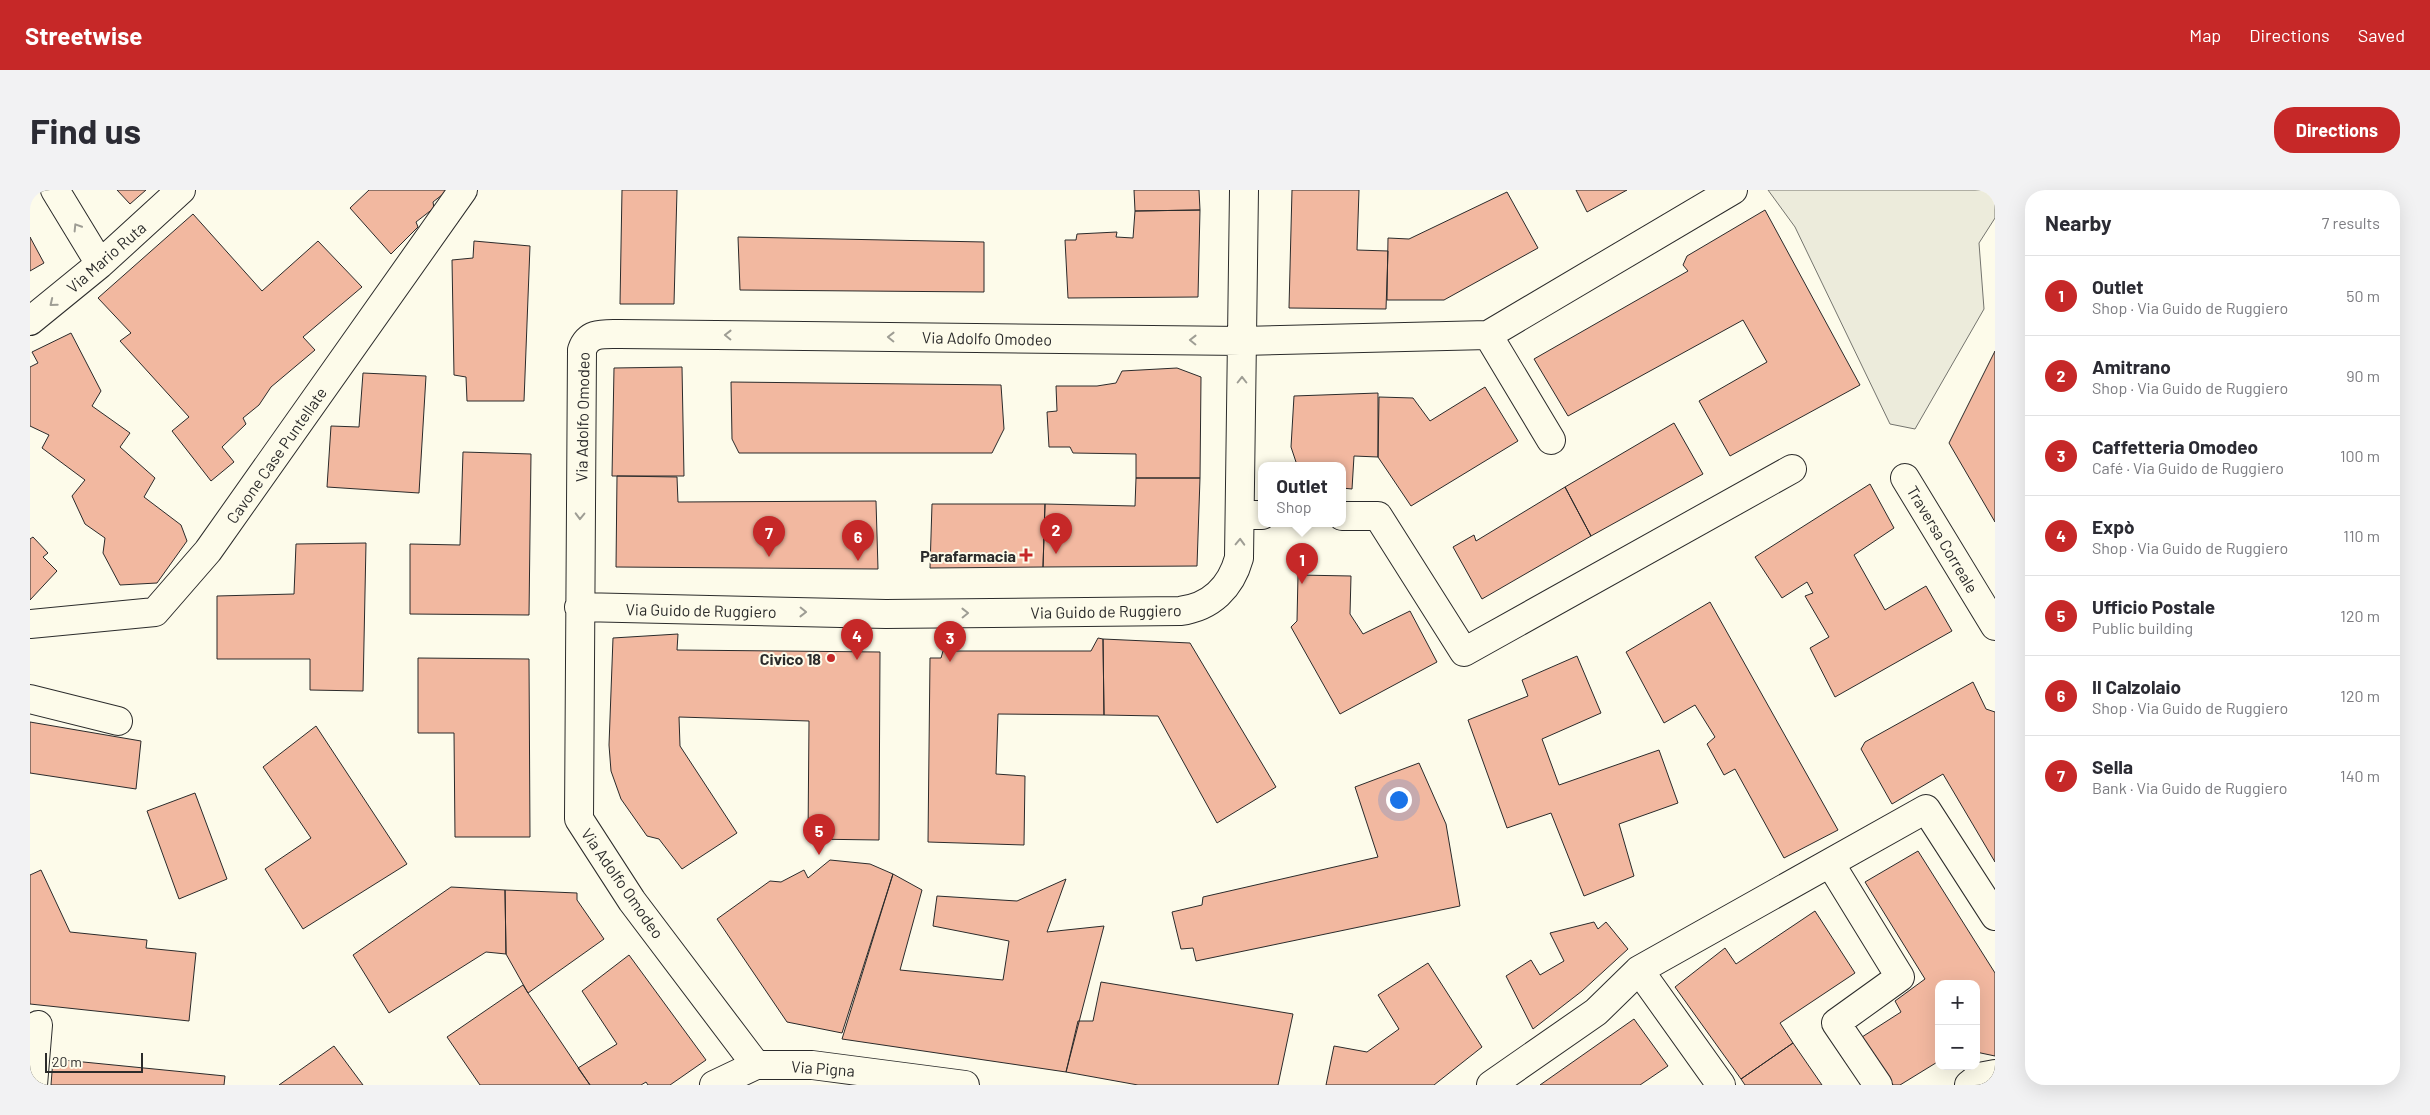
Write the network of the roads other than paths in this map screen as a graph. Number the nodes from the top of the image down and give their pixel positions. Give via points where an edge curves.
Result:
1 (55, 190) edge
2 (181, 190) edge
3 (463, 190) edge
4 (1244, 190) edge
5 (1733, 190) edge
6 (100, 264) junction
7 (30, 321) edge
8 (1488, 335) junction
9 (1242, 341) junction
10 (1551, 440) dead end
11 (1792, 469) dead end
12 (1906, 478) dead end
13 (1251, 515) edge
14 (1346, 516) edge
15 (579, 607) junction
16 (1994, 623) edge
17 (30, 624) edge
18 (30, 699) edge
19 (118, 721) dead end
20 (1830, 863) junction
21 (1995, 916) edge
22 (1639, 970) junction
23 (38, 1025) dead end
24 (756, 1065) junction
25 (1995, 1074) edge
26 (34, 1085) edge
27 (714, 1085) edge
28 (965, 1085) edge
29 (1490, 1085) edge
30 (1721, 1085) edge
31 (1878, 1085) edge
32 (1969, 1085) edge

6 -> 1 street
2 - 6 street, Via Mario Ruta
3 - 17 street, Cavone Case Puntellate via 208,551 156,612
4 - 9 street, Via Guido de Ruggiero
5 - 8 street
6 -> 7 street, Via Mario Ruta
8 - 9 street
8 - 10 street
13 -> 9 street, Via Guido de Ruggiero
9 -> 15 street, Via Adolfo Omodeo via 592,336 585,341 582,350
11 - 14 street via 1464,652 1378,516
12 - 16 street, Traversa Correale
15 -> 13 street, Via Guido de Ruggiero via 886,614 1194,609 1211,600 1234,575
15 - 24 street, Via Adolfo Omodeo via 579,819 632,901
18 - 19 street
20 - 21 street via 1926,809
20 - 22 street
20 - 31 street via 1900,977 1836,1023
22 - 29 street via 1596,1012
22 - 30 street
23 - 26 street
24 - 27 street, Via Pigna
24 - 28 street, Via Pigna via 812,1065
25 - 32 street via 1979,1077

